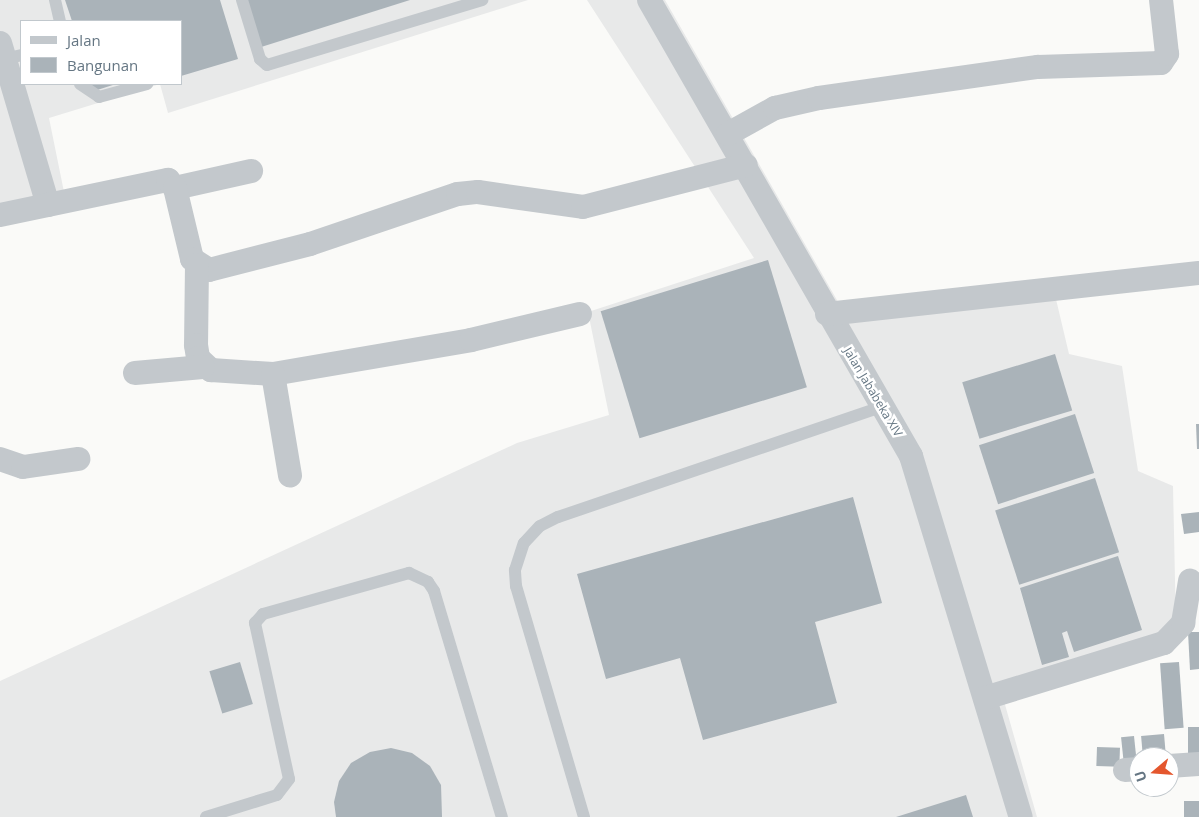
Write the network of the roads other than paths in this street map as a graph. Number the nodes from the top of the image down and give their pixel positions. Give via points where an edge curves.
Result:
1 (54, 0) edge
2 (242, 0) edge
3 (482, 0) edge
4 (649, 0) edge
5 (1161, 0) edge
6 (60, 20) edge
7 (6, 54) edge
8 (81, 85) edge
9 (142, 85) edge
10 (728, 134) junction
11 (746, 166) junction
12 (251, 171) dead end
13 (175, 188) junction
14 (48, 205) junction
15 (0, 215) edge
16 (197, 265) junction
17 (1199, 273) edge
18 (580, 314) dead end
19 (827, 314) junction
20 (203, 367) junction
21 (135, 373) dead end
22 (274, 374) junction
23 (881, 407) junction
24 (78, 459) dead end
25 (0, 460) edge
26 (290, 476) dead end
27 (1190, 581) dead end
28 (985, 698) junction
29 (1199, 764) edge
30 (1179, 765) edge
31 (206, 817) edge
32 (502, 817) edge
33 (584, 817) edge
34 (1021, 817) edge

1 - 6 lane
2 - 3 lane via 260,59 267,65
4 - 10 street, Jalan Jababeka XIV
5 - 10 street via 1168,54 1161,63 1038,67 819,98 775,108
7 - 14 street
8 - 9 lane via 99,97
10 - 11 street, Jalan Jababeka XIV
11 - 16 street via 583,207 478,192 458,194 300,246 209,270
11 - 19 street, Jalan Jababeka XIV
12 - 13 street
13 - 14 street via 163,179
13 - 16 street
14 - 15 street
16 - 20 street via 196,345
17 - 19 street
18 - 22 street via 471,340
19 - 23 street, Jalan Jababeka XIV
20 - 21 street
20 - 22 street
22 - 26 street
23 - 28 street, Jalan Jababeka XIV via 919,474
23 - 33 lane via 558,517 540,526 524,543 516,586
24 - 25 street via 24,467
27 - 28 street via 1183,623 1164,642
28 - 34 street, Jalan Jababeka XIV
29 - 30 street
31 - 32 lane via 277,795 289,779 255,623 263,614 281,608 409,573 428,582 434,592

